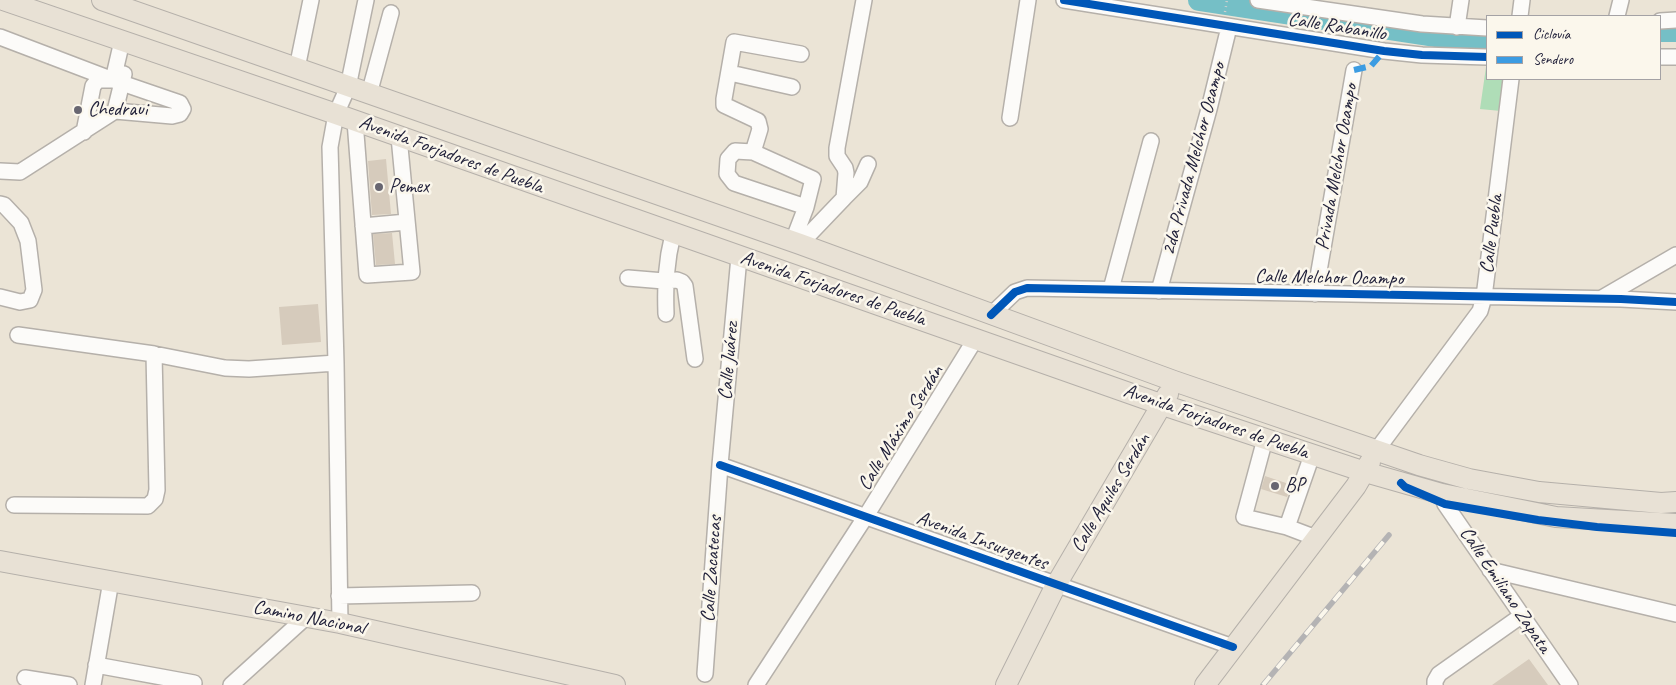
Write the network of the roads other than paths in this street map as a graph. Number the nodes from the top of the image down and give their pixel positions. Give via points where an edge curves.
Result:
1 (3, 0) edge
2 (102, 0) edge
3 (311, 0) edge
4 (366, 0) edge
5 (864, 0) edge
6 (1028, 0) edge
7 (1064, 0) edge
8 (1258, 0) edge
9 (1461, 0) edge
10 (1522, 0) edge
11 (1621, 0) edge
12 (1294, 3) edge
13 (391, 13) dead end
14 (1520, 15) edge
15 (1617, 15) edge
16 (1676, 20) edge
17 (1661, 21) edge
18 (1227, 22) junction
19 (1457, 27) junction
20 (1486, 28) edge
21 (0, 37) edge
22 (128, 43) junction
23 (801, 54) dead end
24 (1486, 56) edge
25 (1661, 57) edge
26 (1676, 57) edge
27 (297, 68) junction
28 (1354, 70) dead end
29 (730, 73) junction
30 (1511, 80) edge
31 (117, 82) junction
32 (348, 87) junction
33 (792, 87) dead end
34 (369, 94) junction
35 (114, 111) junction
36 (346, 118) junction
37 (1010, 118) dead end
38 (84, 132) junction
39 (399, 137) junction
40 (1151, 141) dead end
41 (753, 152) junction
42 (868, 164) dead end
43 (0, 171) edge
44 (844, 198) junction
45 (0, 204) edge
46 (806, 206) junction
47 (407, 222) junction
48 (363, 226) junction
49 (673, 234) junction
50 (797, 243) junction
51 (1676, 255) edge
52 (739, 257) junction
53 (628, 278) dead end
54 (664, 281) junction
55 (1111, 289) junction
56 (1159, 291) junction
57 (1316, 294) junction
58 (0, 297) edge
59 (1484, 297) junction
60 (1601, 299) junction
61 (1676, 302) edge
62 (666, 314) dead end
63 (991, 315) junction
64 (18, 335) dead end
65 (976, 338) junction
66 (154, 354) junction
67 (695, 359) dead end
68 (336, 363) junction
69 (1174, 381) junction
70 (1162, 405) junction
71 (1264, 439) junction
72 (1376, 451) junction
73 (1312, 455) junction
74 (720, 464) junction
75 (1365, 472) junction
76 (1442, 494) junction
77 (1676, 502) edge
78 (14, 505) dead end
79 (866, 516) junction
80 (1676, 524) edge
81 (1287, 527) junction
82 (1316, 538) junction
83 (0, 561) edge
84 (1490, 570) junction
85 (111, 582) junction
86 (1056, 585) junction
87 (472, 593) dead end
88 (339, 596) junction
89 (1676, 614) edge
90 (1521, 616) junction
91 (306, 617) junction
92 (340, 623) junction
93 (1233, 647) junction
94 (96, 665) junction
95 (704, 674) dead end
96 (25, 678) dead end
97 (561, 679) edge
98 (194, 683) dead end
99 (69, 685) edge
100 (93, 685) edge
101 (231, 685) edge
102 (615, 685) edge
103 (756, 685) edge
104 (1006, 685) edge
105 (1205, 685) edge
106 (1435, 685) edge
107 (1570, 685) edge

1 - 22 main road, Avenida Forjadores de Puebla
2 - 27 main road, Avenida Forjadores de Puebla
3 - 27 street
4 - 32 street
5 - 44 street via 837,148 837,156 846,173
6 - 37 street
7 - 18 street, Calle Rabanillo
8 - 12 street
9 - 19 street
10 - 14 street
11 - 15 street
12 - 19 street
13 - 34 street
16 - 17 street
18 - 24 street, Calle Rabanillo via 1384,51
18 - 56 street, 2da Privada Melchor Ocampo via 1209,109
19 - 20 street
21 - 31 street
22 - 31 street
22 - 36 main road, Avenida Forjadores de Puebla
23 - 29 street via 734,42
25 - 26 street
27 - 32 main road, Avenida Forjadores de Puebla
28 - 57 street, Privada Melchor Ocampo
29 - 33 street
29 - 41 street via 724,105 758,121 760,129
30 - 59 street, Calle Puebla
31 - 35 street
31 - 35 street via 180,103 183,109 180,114 172,116
31 - 38 street via 98,80 95,83
32 - 34 main road, Avenida Forjadores de Puebla
32 - 36 street
34 - 50 main road, Avenida Forjadores de Puebla
35 - 38 street
36 - 39 main road, Avenida Forjadores de Puebla
36 - 48 street
36 - 68 street via 330,147
38 - 43 street via 20,172
39 - 47 street
39 - 49 main road, Avenida Forjadores de Puebla
40 - 55 street
41 - 46 street via 813,179
41 - 46 street via 735,151 728,159 727,174 734,183
42 - 44 street via 860,182
44 - 50 street
45 - 58 street via 21,223 28,241 34,290 30,300 20,302
46 - 50 street
47 - 48 street
47 - 48 street via 412,272 367,275
49 - 52 main road, Avenida Forjadores de Puebla
49 - 54 street
50 - 63 main road, Avenida Forjadores de Puebla
51 - 60 street
52 - 65 main road, Avenida Forjadores de Puebla
52 - 74 street, Calle Juárez
53 - 54 street
54 - 62 street
54 - 67 street via 677,280 685,286
55 - 56 street, Calle Melchor Ocampo
55 - 63 street, Calle Melchor Ocampo via 1021,289
56 - 57 street, Calle Melchor Ocampo
57 - 59 street, Calle Melchor Ocampo
59 - 60 street, Calle Melchor Ocampo
59 - 72 street, Calle Puebla via 1480,311
60 - 61 street, Calle Melchor Ocampo
63 - 69 main road, Avenida Forjadores de Puebla
64 - 66 street
65 - 70 main road, Avenida Forjadores de Puebla
65 - 79 street, Calle Máximo Serdán
66 - 68 street via 249,369
66 - 78 street via 155,499 148,506
68 - 88 street
69 - 70 main road, Calle Aquiles Serdán
69 - 72 main road, Avenida Forjadores de Puebla
70 - 71 main road, Avenida Forjadores de Puebla
70 - 86 main road, Calle Aquiles Serdán
71 - 73 main road, Avenida Forjadores de Puebla
71 - 81 street via 1244,517
72 - 75 main road, Calle Puebla
72 - 77 main road, Avenida Forjadores de Puebla via 1469,479 1539,492
73 - 75 main road, Avenida Forjadores de Puebla
73 - 81 street
74 - 79 street, Avenida Insurgentes
74 - 95 street, Calle Zacatecas
75 - 76 main road, Avenida Forjadores de Puebla
75 - 82 main road, Calle Puebla
76 - 80 main road, Avenida Forjadores de Puebla via 1556,517
76 - 84 street, Calle Emiliano Zapata via 1445,504
79 - 86 street, Avenida Insurgentes
79 - 103 street, Calle Máximo Serdán
81 - 82 street
82 - 93 main road, Calle Puebla
83 - 85 main road, Camino Nacional
84 - 89 street
84 - 90 street, Calle Emiliano Zapata
85 - 91 main road, Camino Nacional
85 - 94 street
86 - 93 street, Avenida Insurgentes
86 - 104 main road, Calle Aquiles Serdán
87 - 88 street
88 - 92 street
90 - 106 street via 1439,674
90 - 107 street, Calle Emiliano Zapata
91 - 92 main road, Camino Nacional
91 - 101 street
92 - 97 main road, Camino Nacional
93 - 105 main road, Calle Puebla
94 - 98 street
94 - 100 street
96 - 99 street
97 - 102 main road, Camino Nacional

